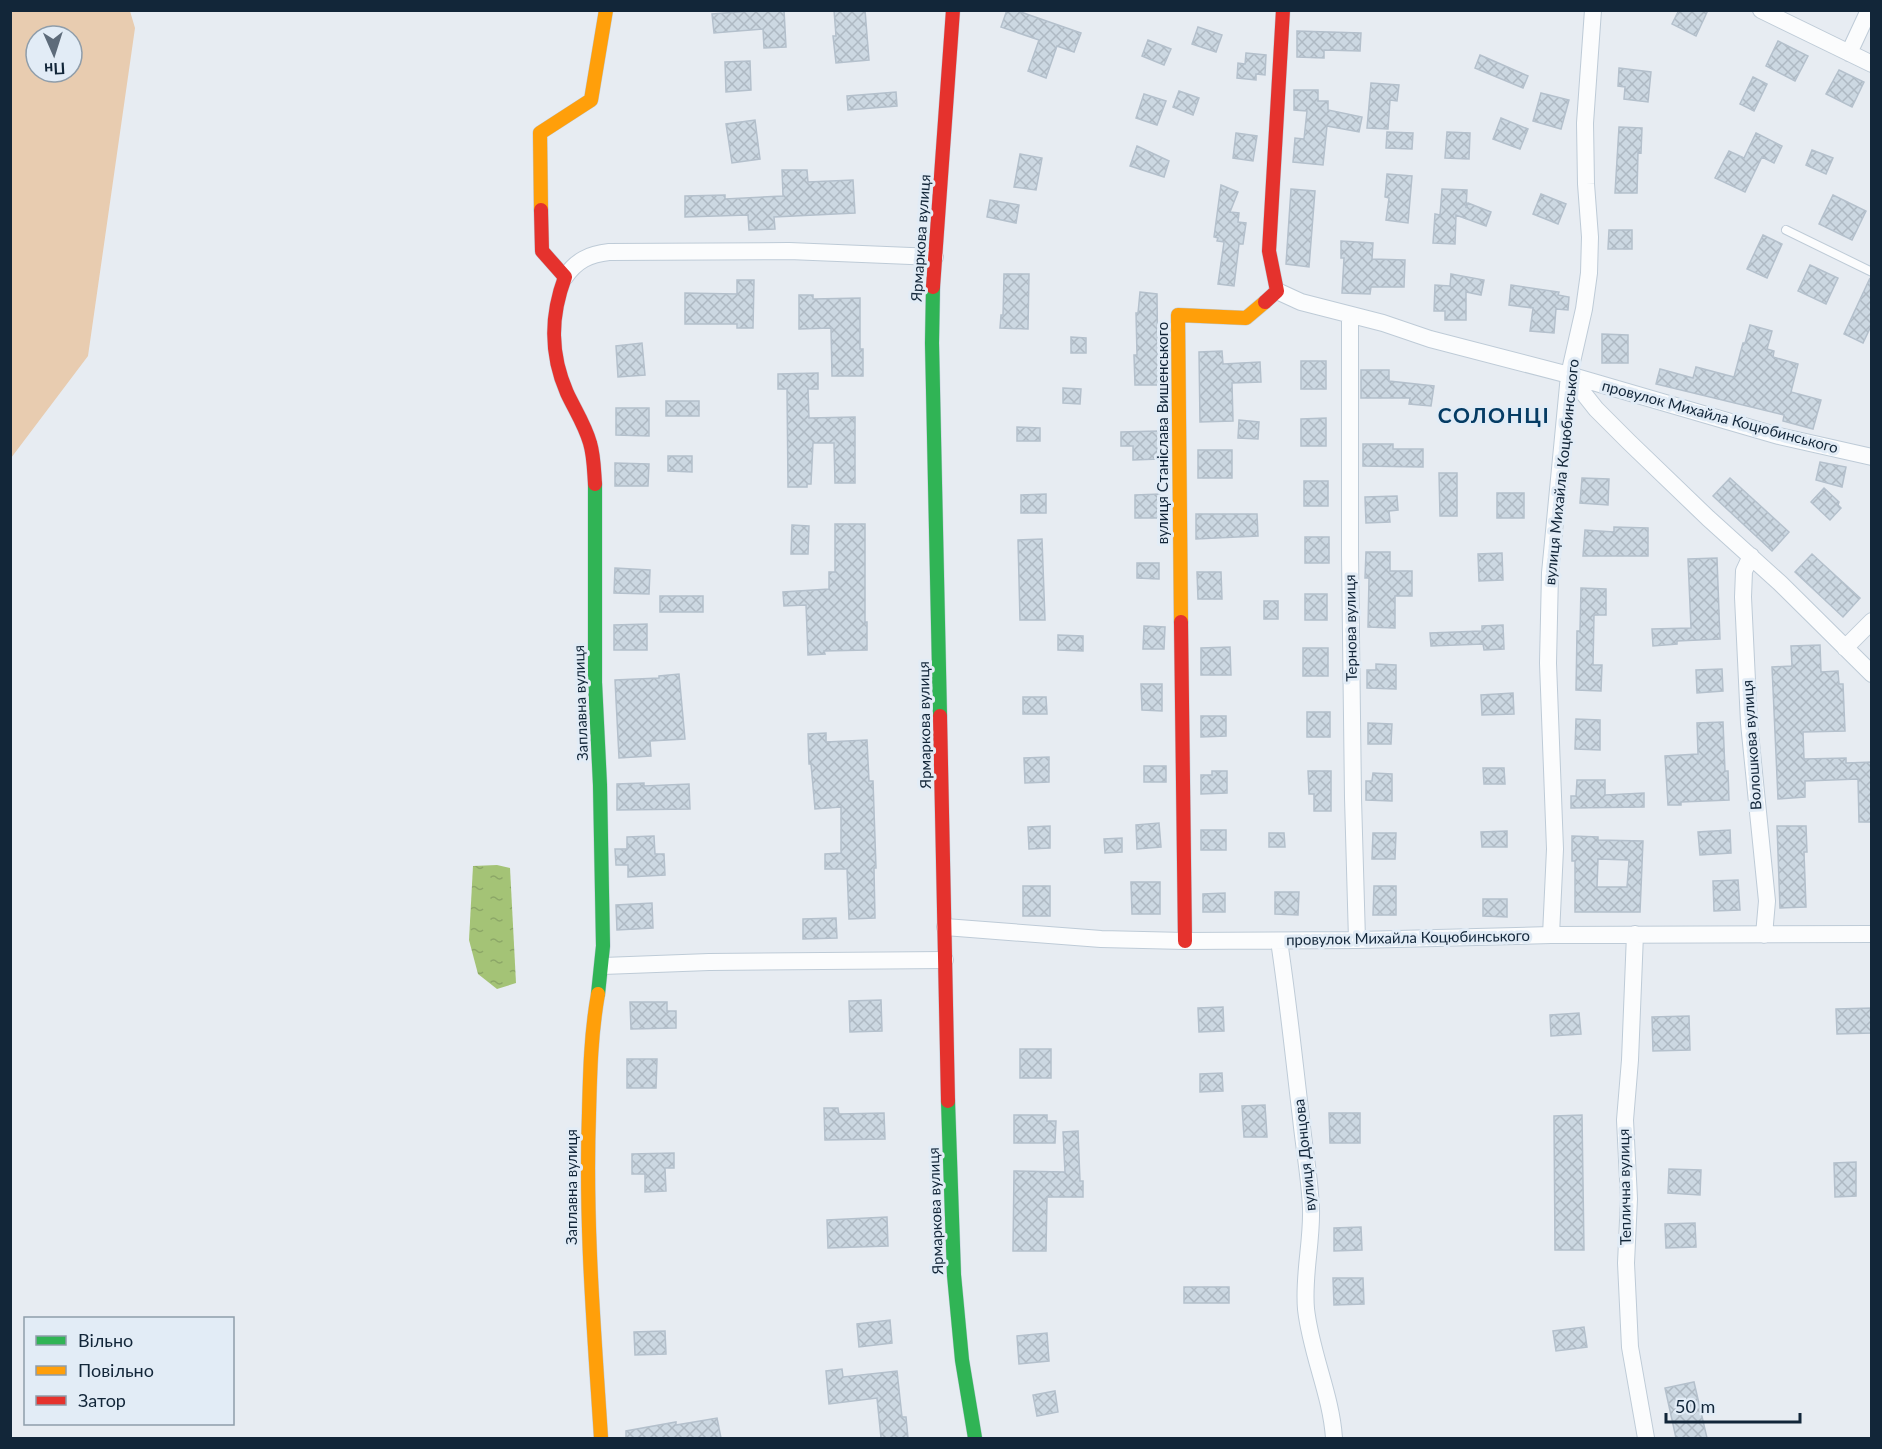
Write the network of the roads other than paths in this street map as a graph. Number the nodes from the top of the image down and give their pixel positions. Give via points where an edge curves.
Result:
1 (606, 10) edge
2 (953, 10) edge
3 (1282, 10) edge
4 (1593, 10) edge
5 (1761, 10) edge
6 (1869, 10) edge
7 (1849, 53) junction
8 (1872, 64) edge
9 (1786, 230) dead end
10 (935, 257) junction
11 (1872, 272) edge
12 (565, 277) junction
13 (1277, 291) junction
14 (1350, 315) junction
15 (1569, 375) junction
16 (1872, 457) edge
17 (1750, 556) junction
18 (1872, 621) edge
19 (1845, 648) junction
20 (1872, 674) edge
21 (945, 927) junction
22 (1635, 934) junction
23 (1872, 934) edge
24 (1551, 935) junction
25 (1764, 935) junction
26 (1357, 940) junction
27 (1185, 941) junction
28 (1279, 942) junction
29 (945, 960) junction
30 (603, 966) junction
31 (601, 1438) edge
32 (975, 1438) edge
33 (1334, 1438) edge
34 (1646, 1438) edge

1 - 12 street via 591,100 540,133 542,251
2 - 10 street, Ярмаркова вулиця
3 - 13 street via 1269,251
4 - 15 street, вулиця Михайла Коцюбинського via 1585,123 1589,273
5 - 7 street
6 - 7 street
7 - 8 street
9 - 11 lane
10 - 12 street via 809,251 609,252 587,256
10 - 21 street, Ярмаркова вулиця via 932,343
12 - 30 street, Заплавна вулиця via 554,312 553,352 561,380 587,433 594,474
13 - 14 street, провулок Михайла Коцюбинського
13 - 27 street, вулиця Станіслава Вишенського via 1246,318 1178,315
14 - 15 street, провулок Михайла Коцюбинського
14 - 26 street, Тернова вулиця
15 - 16 street, провулок Михайла Коцюбинського via 1779,436
15 - 17 street via 1629,442
15 - 24 street, вулиця Михайла Коцюбинського via 1550,573 1548,663 1554,831
17 - 19 street
17 - 25 street, Волошкова вулиця via 1744,571 1743,597 1749,723 1767,901
18 - 19 street
19 - 20 street
21 - 27 street, провулок Михайла Коцюбинського
21 - 29 street, Ярмаркова вулиця
22 - 24 street, провулок Михайла Коцюбинського
22 - 25 street, провулок Михайла Коцюбинського
22 - 34 street, Теплична вулиця via 1625,1120 1629,1199 1626,1263 1631,1355
23 - 25 street, провулок Михайла Коцюбинського
24 - 26 street, провулок Михайла Коцюбинського
26 - 28 street, провулок Михайла Коцюбинського
27 - 28 street, провулок Михайла Коцюбинського
28 - 33 street, вулиця Донцова via 1310,1199 1307,1311
29 - 30 street
29 - 32 street, Ярмаркова вулиця via 955,1292
30 - 31 street, Заплавна вулиця via 592,1027 586,1170

